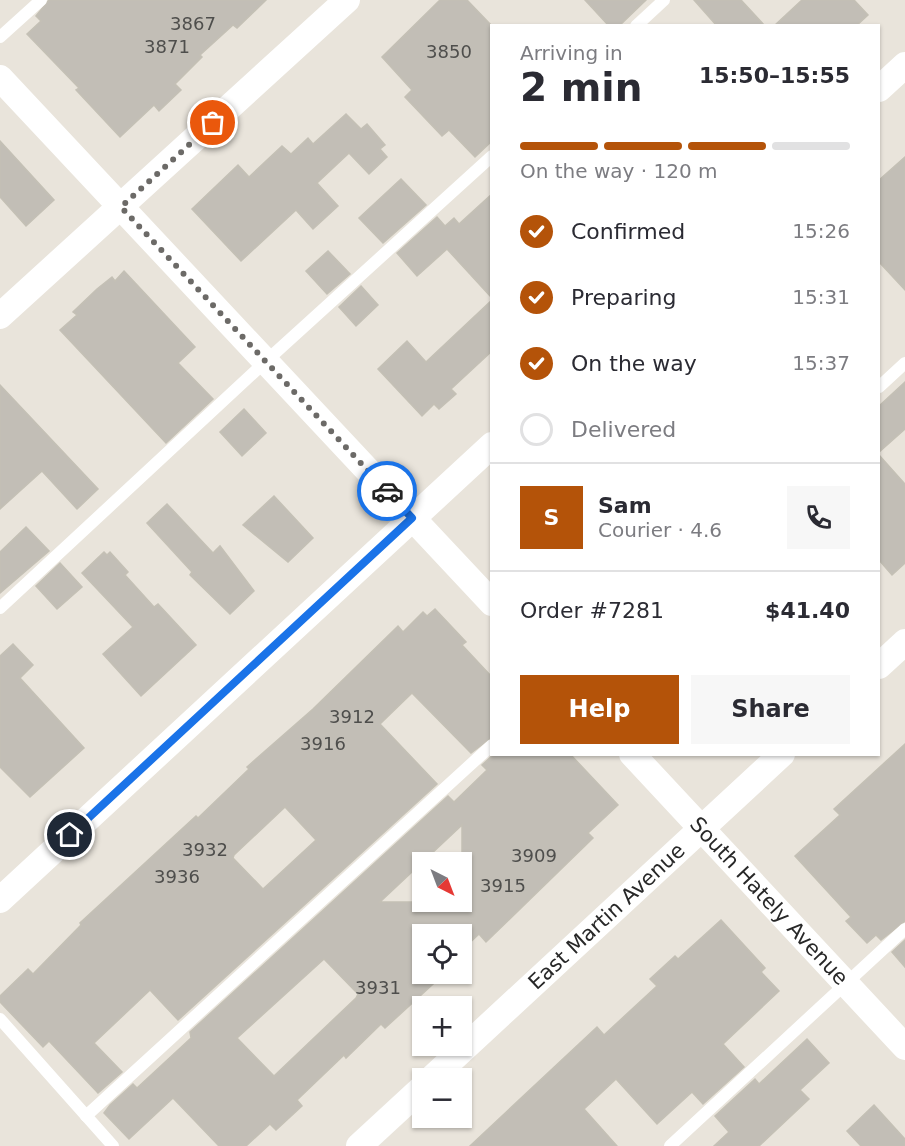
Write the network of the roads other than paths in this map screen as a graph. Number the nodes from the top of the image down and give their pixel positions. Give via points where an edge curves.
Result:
1 (41, 0) edge
2 (347, 0) edge
3 (664, 0) edge
4 (638, 24) edge
5 (0, 37) edge
6 (905, 65) edge
7 (0, 78) edge
8 (880, 88) edge
9 (490, 158) edge
10 (121, 207) junction
11 (0, 316) edge
12 (264, 363) junction
13 (905, 363) edge
14 (880, 386) edge
15 (490, 447) edge
16 (412, 518) junction
17 (490, 601) edge
18 (0, 608) edge
19 (905, 642) edge
20 (880, 665) edge
21 (490, 748) edge
22 (634, 756) edge
23 (780, 756) edge
24 (700, 829) junction
25 (0, 900) edge
26 (905, 930) edge
27 (846, 983) junction
28 (0, 1019) edge
29 (905, 1047) edge
30 (443, 1068) edge
31 (412, 1097) edge
32 (86, 1116) junction
33 (113, 1146) edge
34 (359, 1146) edge
35 (670, 1146) edge

1 - 5 lane
2 - 10 street
3 - 4 lane
6 - 8 street
7 - 10 street
9 - 12 lane
10 - 11 street
10 - 12 street
12 - 16 street
12 - 18 lane
13 - 14 lane
15 - 16 street
16 - 17 street
16 - 25 street
19 - 20 street
21 - 32 lane
22 - 24 street, South Hately Avenue
23 - 24 street, East Martin Avenue
24 - 27 street, South Hately Avenue
24 - 30 street, East Martin Avenue
26 - 27 lane
27 - 29 street, South Hately Avenue
27 - 35 lane
28 - 32 lane
31 - 34 street
32 - 33 lane

